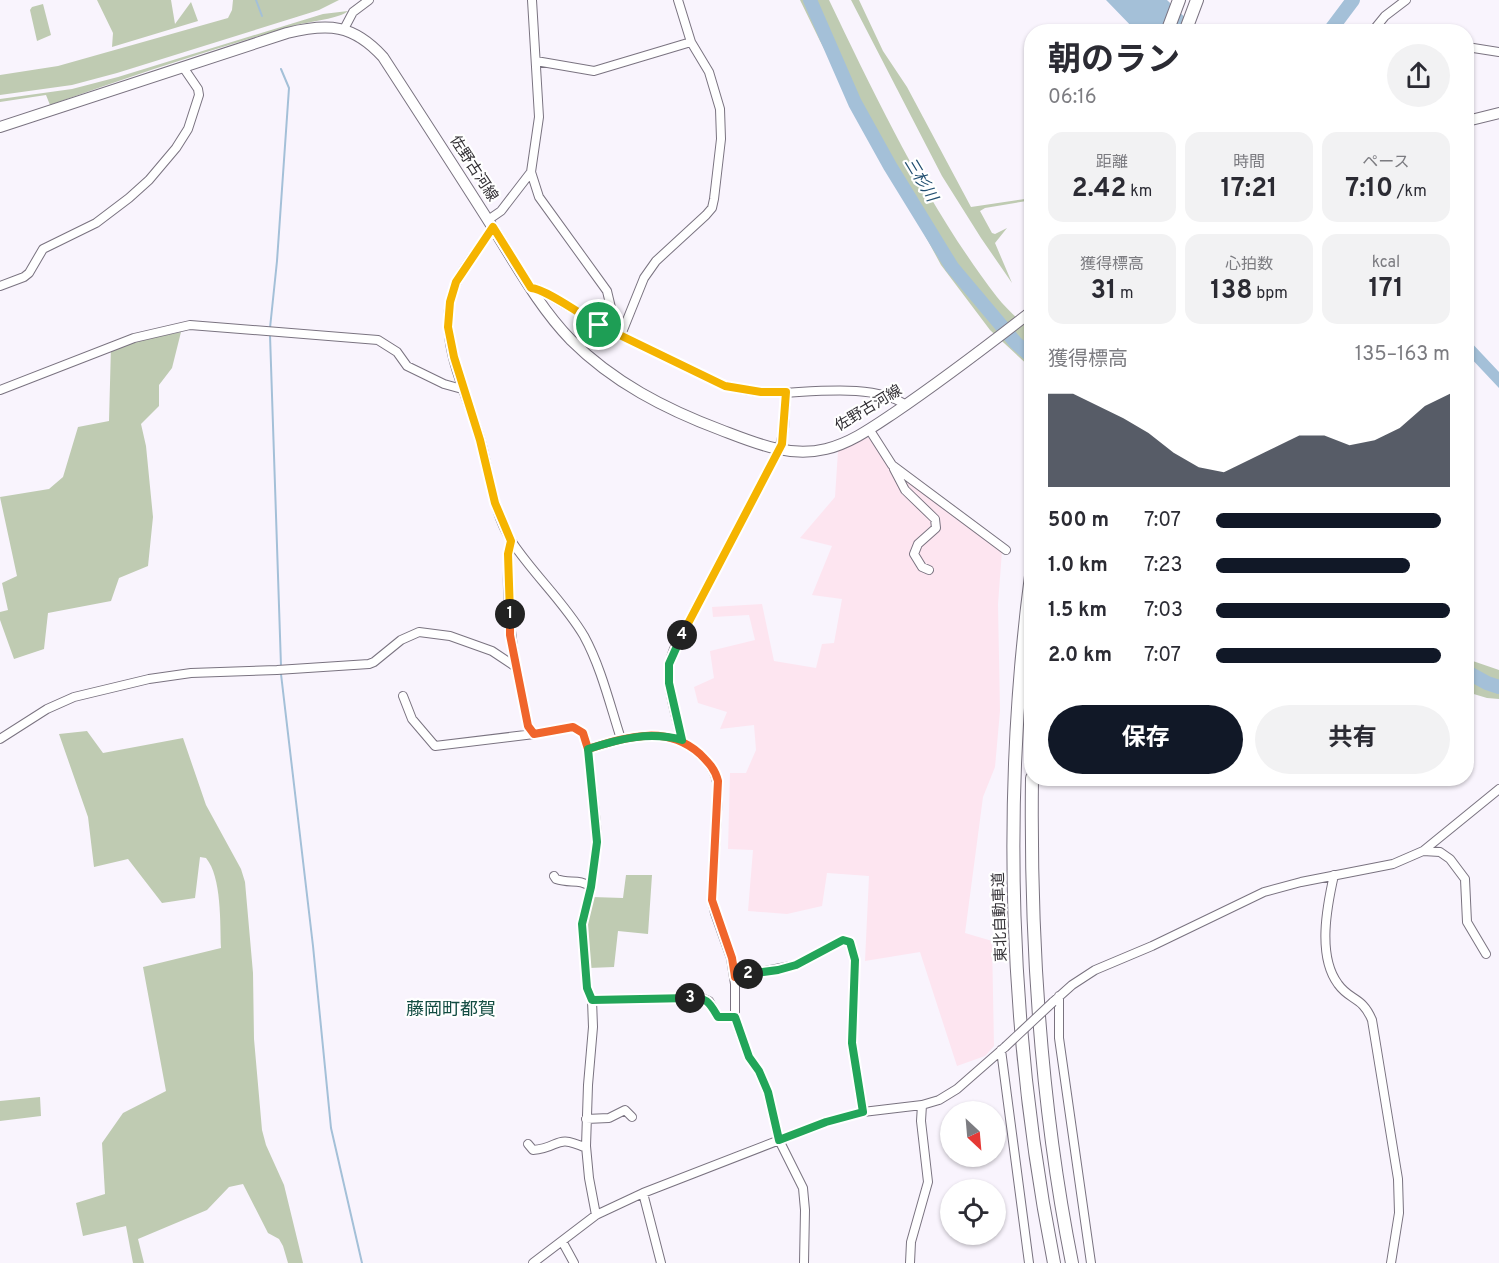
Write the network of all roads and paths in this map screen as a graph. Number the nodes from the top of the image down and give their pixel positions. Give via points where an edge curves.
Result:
1 (369, 0) edge
2 (532, 0) edge
3 (678, 0) edge
4 (1179, 0) edge
5 (1406, 0) edge
6 (1196, 4) edge
7 (1170, 24) edge
8 (1188, 24) edge
9 (1378, 24) edge
10 (344, 29) junction
11 (691, 42) junction
12 (1474, 48) edge
13 (1499, 52) edge
14 (536, 61) junction
15 (183, 67) junction
16 (1499, 113) edge
17 (1474, 119) edge
18 (0, 127) edge
19 (531, 172) junction
20 (490, 224) junction
21 (0, 286) edge
22 (531, 288) junction
23 (1024, 317) edge
24 (607, 329) junction
25 (621, 335) junction
26 (462, 389) junction
27 (0, 390) edge
28 (786, 392) junction
29 (906, 405) junction
30 (869, 429) junction
31 (779, 450) junction
32 (892, 465) junction
33 (511, 541) junction
34 (1006, 550) dead end
35 (929, 570) dead end
36 (1024, 638) edge
37 (516, 667) junction
38 (403, 696) dead end
39 (534, 734) junction
40 (0, 739) edge
41 (621, 739) junction
42 (682, 740) junction
43 (588, 749) junction
44 (1032, 786) edge
45 (1499, 789) edge
46 (1423, 851) junction
47 (1334, 875) junction
48 (554, 876) dead end
49 (591, 887) junction
50 (1486, 954) dead end
51 (735, 977) junction
52 (1056, 999) junction
53 (592, 1000) junction
54 (735, 1017) junction
55 (1003, 1049) junction
56 (922, 1105) junction
57 (863, 1112) junction
58 (632, 1117) dead end
59 (586, 1119) junction
60 (779, 1140) junction
61 (528, 1144) dead end
62 (586, 1148) junction
63 (643, 1193) junction
64 (596, 1215) junction
65 (562, 1241) junction
66 (1053, 1260) edge
67 (533, 1263) edge
68 (574, 1263) edge
69 (662, 1263) edge
70 (804, 1263) edge
71 (910, 1263) edge
72 (1029, 1263) edge
73 (1071, 1263) edge
74 (1091, 1263) edge
75 (1391, 1263) edge

1 - 10 street via 352,12
2 - 14 street
3 - 11 street
4 - 7 highway
5 - 9 street
6 - 8 highway
10 - 15 main road, 佐野古河線 via 316,27 287,33
10 - 20 main road, 佐野古河線 via 363,38 383,57
11 - 14 street via 594,71
11 - 25 street via 709,72 720,110 721,139 712,208 656,261 644,278
12 - 13 street
14 - 19 street via 539,117
15 - 18 main road, 佐野古河線
15 - 21 street via 199,95 188,129 176,148 129,198 96,223 44,249 24,277
16 - 17 main road
19 - 20 street
19 - 24 street via 539,197 607,291 612,312
20 - 22 main road, 佐野古河線
20 - 26 street via 456,282 450,302 448,327
22 - 24 street
22 - 31 main road, 佐野古河線 via 571,340 629,386 674,412
23 - 29 main road, 佐野古河線
24 - 25 street
25 - 28 street via 725,386
26 - 27 street via 407,366 398,352 378,340 190,325 134,338
26 - 33 street via 480,440 495,503
28 - 29 street via 850,390 894,398
28 - 31 street
29 - 30 main road, 佐野古河線
30 - 31 main road, 佐野古河線 via 827,449
30 - 32 street
31 - 42 street via 671,657 669,683
32 - 34 street
32 - 35 street via 905,490 935,519 936,528 918,544 914,554 922,567
33 - 37 street via 510,635
33 - 41 street via 585,637
36 - 66 highway, 東北自動車道 via 1015,778 1015,892 1029,1094
37 - 39 street via 528,726
37 - 40 street via 492,651 450,636 419,633 401,640 369,664 191,673 74,697
38 - 39 street via 412,719 435,746
39 - 43 street via 573,727 583,733
41 - 42 street via 667,736
41 - 43 street
42 - 51 street via 713,767 718,781 712,900
43 - 49 street via 597,833
44 - 73 highway via 1037,1010
45 - 46 street
46 - 47 street via 1393,864
46 - 50 street via 1440,852 1450,858 1464,879 1467,922
47 - 52 street via 1278,887 1251,898 1095,970
47 - 75 street via 1327,906 1326,949 1338,984 1364,1004 1372,1020 1398,1179 1399,1213
48 - 49 street via 562,881 583,881
49 - 53 street via 582,924 587,988
51 - 54 street
51 - 57 street via 796,965 843,940 850,942 855,960 852,1043
52 - 55 street, bridge
52 - 74 street
53 - 54 street via 702,998 709,1001 718,1017
53 - 59 street
54 - 60 street via 749,1057 768,1092
55 - 56 street via 957,1089
55 - 72 street
56 - 57 street
56 - 71 street via 928,1182 911,1242
57 - 60 street
58 - 59 street via 625,1110 609,1118
59 - 62 street
60 - 63 street
60 - 70 street via 803,1188
61 - 62 street via 533,1150 570,1141
62 - 64 street
63 - 64 street
63 - 69 street
64 - 65 street
65 - 67 street
65 - 68 street

